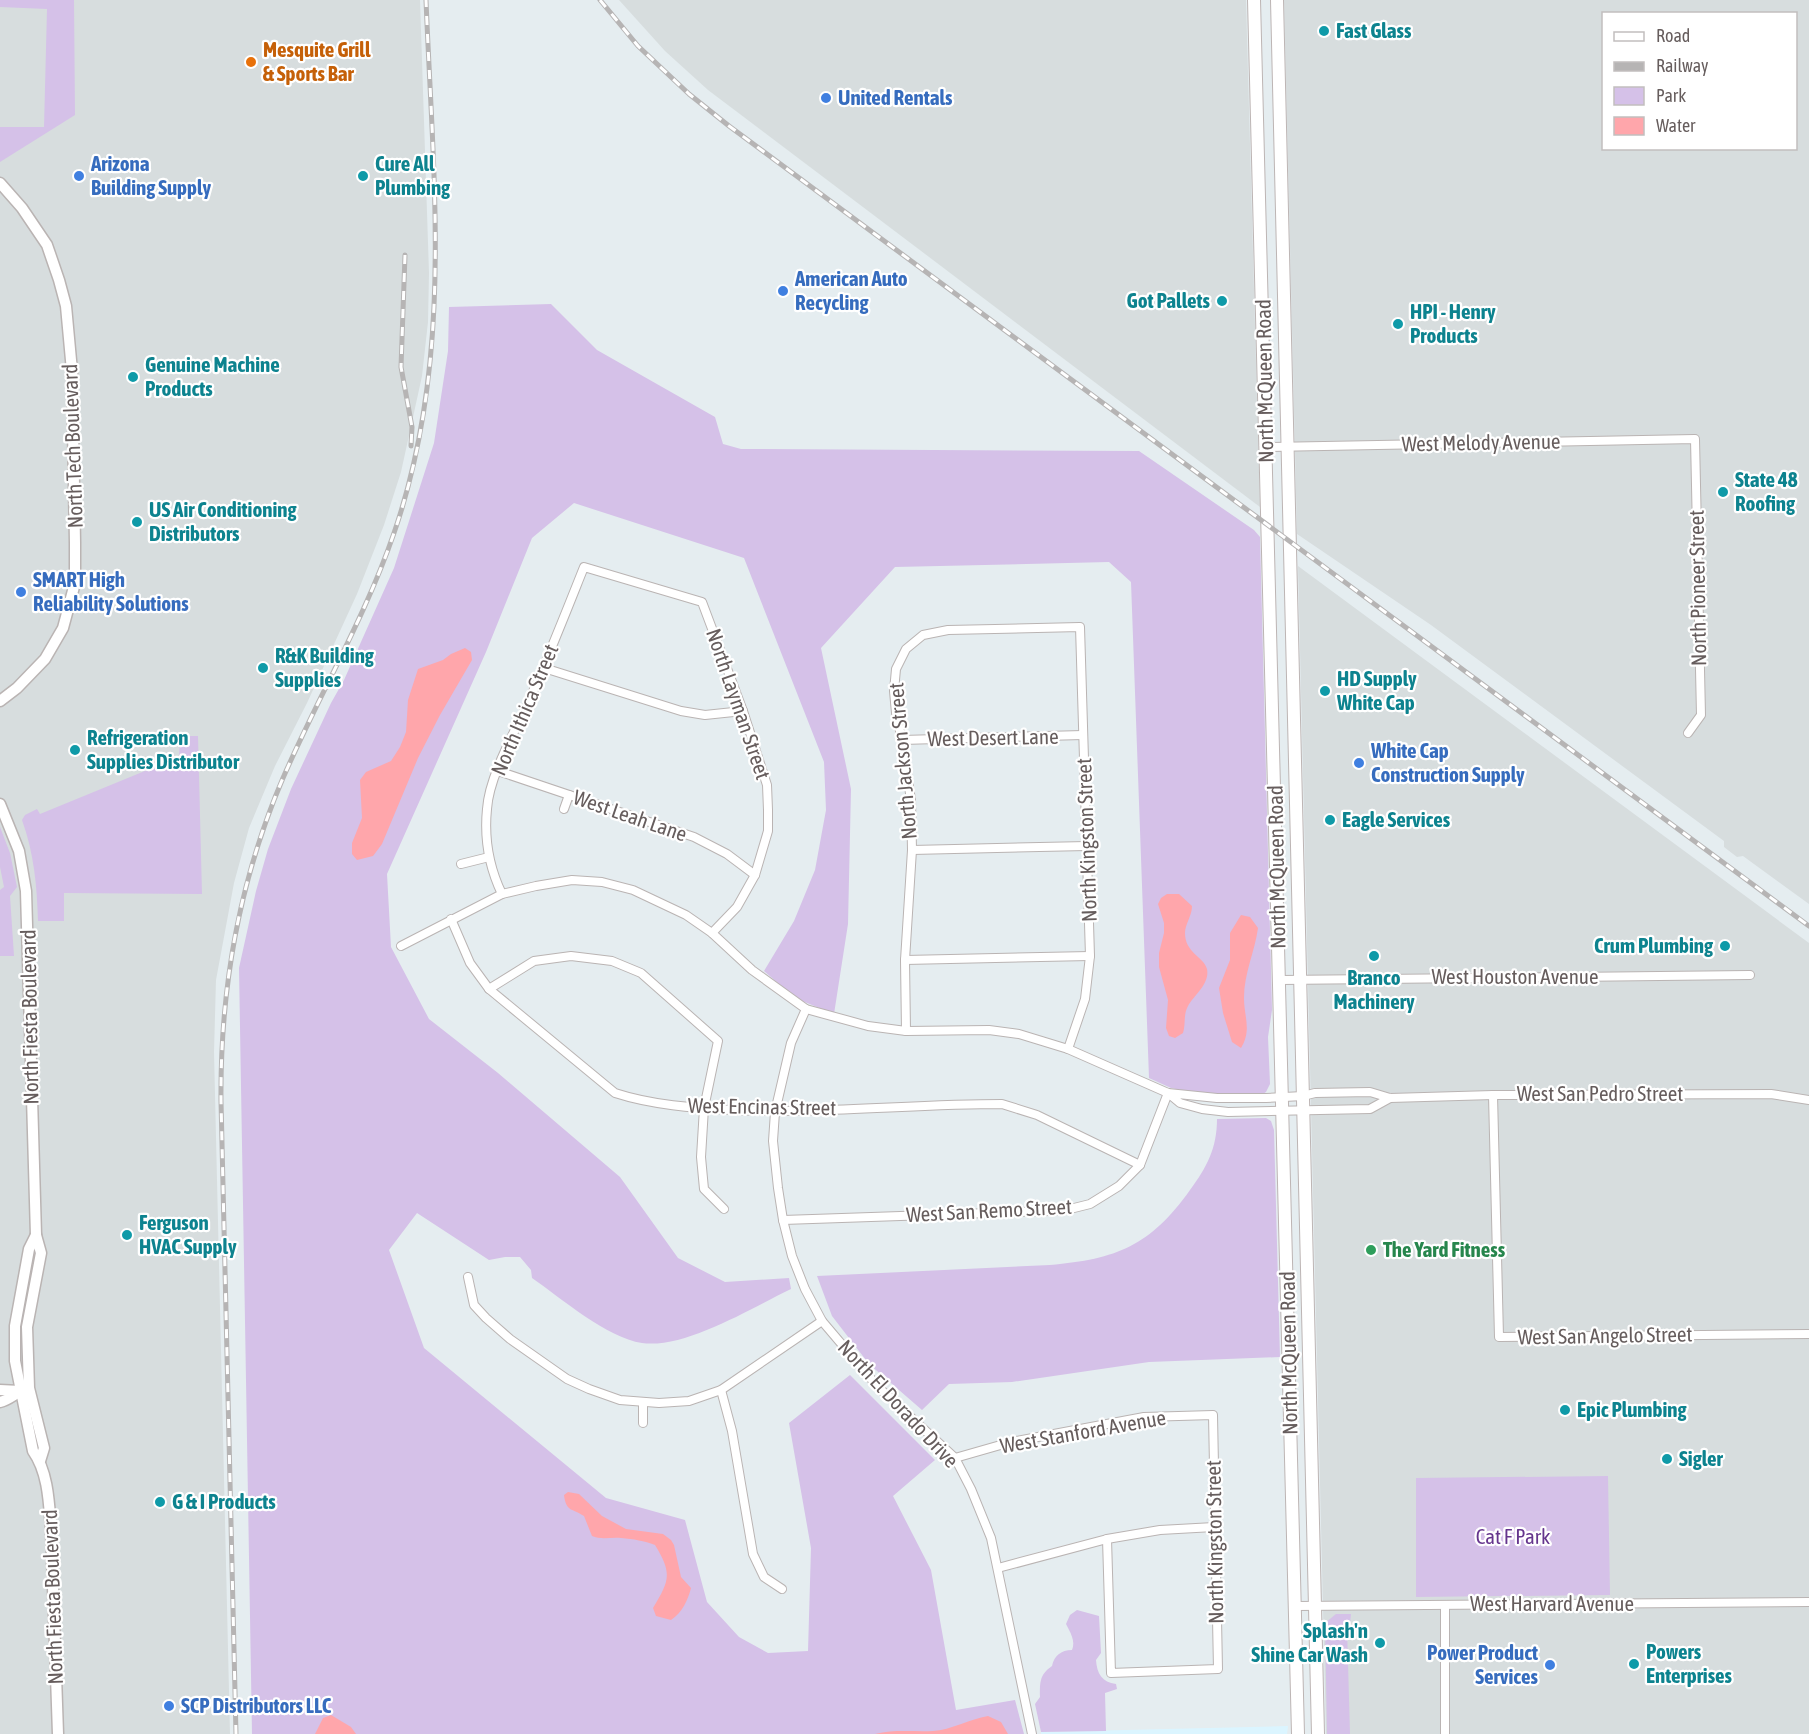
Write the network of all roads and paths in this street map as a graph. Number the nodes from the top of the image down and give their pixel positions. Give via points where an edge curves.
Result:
1 (1254, 0) edge
2 (1277, 0) edge
3 (1280, 138) junction
4 (1259, 139) junction
5 (0, 183) edge
6 (1695, 439) joint
7 (1267, 447) junction
8 (1287, 447) junction
9 (584, 567) joint
10 (1080, 627) joint
11 (544, 668) junction
12 (0, 701) edge
13 (743, 711) junction
14 (1294, 727) junction
15 (1274, 729) junction
16 (1688, 733) dead end
17 (1083, 735) junction
18 (902, 740) junction
19 (498, 771) junction
20 (569, 795) junction
21 (0, 804) edge
22 (564, 809) dead end
23 (1087, 846) junction
24 (912, 850) junction
25 (489, 857) junction
26 (461, 864) dead end
27 (755, 876) junction
28 (502, 894) junction
29 (451, 919) junction
30 (712, 933) junction
31 (401, 946) dead end
32 (1090, 956) junction
33 (905, 960) junction
34 (1750, 975) dead end
35 (1300, 979) junction
36 (1280, 980) junction
37 (489, 989) junction
38 (806, 1009) junction
39 (906, 1031) junction
40 (1068, 1049) junction
41 (1167, 1093) junction
42 (1493, 1095) junction
43 (1303, 1096) junction
44 (1283, 1097) junction
45 (1390, 1098) junction
46 (1809, 1100) edge
47 (704, 1108) junction
48 (1283, 1111) junction
49 (1303, 1111) junction
50 (776, 1112) junction
51 (1140, 1165) junction
52 (724, 1209) dead end
53 (783, 1220) junction
54 (468, 1277) dead end
55 (822, 1322) junction
56 (1809, 1334) edge
57 (0, 1390) edge
58 (25, 1390) junction
59 (721, 1390) junction
60 (0, 1402) edge
61 (643, 1402) junction
62 (1213, 1415) joint
63 (643, 1423) dead end
64 (955, 1458) junction
65 (1214, 1527) junction
66 (1107, 1539) junction
67 (998, 1568) junction
68 (782, 1588) dead end
69 (1809, 1602) edge
70 (1445, 1605) junction
71 (1295, 1606) junction
72 (1315, 1606) junction
73 (58, 1734) edge
74 (1032, 1734) edge
75 (1298, 1734) edge
76 (1318, 1734) edge
77 (1445, 1734) edge

1 - 4 main road, North McQueen Road
2 - 3 main road, North McQueen Road
3 - 4 main road
3 - 8 main road, North McQueen Road
4 - 7 main road, North McQueen Road
5 - 12 street, North Tech Boulevard via 47,246 66,306 72,371 75,543 75,583 63,628 45,659
6 - 8 street, West Melody Avenue
6 - 16 street, North Pioneer Street via 1701,715
7 - 8 street, West Melody Avenue
7 - 15 main road, North McQueen Road
8 - 14 main road, North McQueen Road
9 - 11 street, North Ithica Street
9 - 13 street, North Layman Street via 702,602
10 - 17 street, North Kingston Street
10 - 18 street, North Jackson Street via 948,630 923,635 906,649 896,669 894,691
11 - 13 street via 681,711 705,715
11 - 19 street, North Ithica Street
13 - 27 street, North Layman Street via 767,785 768,831
14 - 15 main road
14 - 35 main road, North McQueen Road
15 - 36 main road, North McQueen Road
17 - 18 street, West Desert Lane
17 - 23 street, North Kingston Street
18 - 24 street, North Jackson Street
19 - 20 street, West Leah Lane
19 - 25 street, North Ithica Street via 487,808
20 - 22 street
20 - 27 street, West Leah Lane via 694,837 728,854
21 - 58 street, North Fiesta Boulevard via 19,851 26,891 36,1235 29,1249 15,1326 15,1361
23 - 24 street
23 - 32 street, North Kingston Street
24 - 33 street, North Jackson Street
25 - 26 street
25 - 28 street, North Ithica Street
27 - 30 street, North Layman Street via 737,907
28 - 29 street, West San Pedro Street
28 - 30 street, West San Pedro Street via 572,880 602,882 663,902
29 - 31 street, West San Pedro Street
29 - 37 street, West Encinas Street via 470,963
30 - 38 street, West San Pedro Street via 752,970
32 - 33 street
32 - 40 street, North Kingston Street via 1085,999
33 - 39 street, North Jackson Street
34 - 35 street, West Houston Avenue
35 - 36 street, West Houston Avenue
35 - 43 main road, North McQueen Road
36 - 44 main road, North McQueen Road
37 - 47 street, West Encinas Street via 615,1093
37 - 47 street via 534,961 571,956 612,961 641,973 718,1041
38 - 39 street, West San Pedro Street via 868,1026
38 - 50 street, North El Dorado Drive via 791,1043
39 - 40 street, West San Pedro Street via 988,1029
40 - 41 street, West San Pedro Street
41 - 44 street, West San Pedro Street via 1217,1098
41 - 48 street, West San Pedro Street via 1180,1103 1202,1109
41 - 51 street, West San Remo Street
42 - 45 street, West San Pedro Street
42 - 46 street, West San Pedro Street via 1771,1094
42 - 56 street, West San Angelo Street via 1499,1337
43 - 44 street, West San Pedro Street
43 - 45 street, West San Pedro Street via 1370,1092
43 - 49 main road, North McQueen Road
44 - 48 main road, North McQueen Road
45 - 49 street, West San Pedro Street via 1370,1109
47 - 50 street, West Encinas Street
47 - 52 street via 704,1189
48 - 49 street, West San Pedro Street
48 - 71 main road, North McQueen Road
49 - 72 main road, North McQueen Road
50 - 51 street, West Encinas Street via 1002,1104 1037,1115
50 - 53 street, North El Dorado Drive via 773,1141
51 - 53 street, West San Remo Street via 1119,1186 1090,1204 1070,1209
53 - 55 street, North El Dorado Drive via 792,1256
54 - 61 street via 474,1305 510,1340 567,1379 620,1400
55 - 59 street
55 - 64 street, North El Dorado Drive via 878,1387
57 - 58 street
58 - 60 street
58 - 73 street, North Fiesta Boulevard via 33,1451 40,1461 48,1494
59 - 61 street via 689,1401
59 - 68 street via 753,1554 764,1577
61 - 63 street
62 - 64 street, West Stanford Avenue via 1144,1417 1011,1442
62 - 65 street, North Kingston Street
64 - 67 street, North El Dorado Drive via 979,1508
65 - 66 street via 1160,1530
65 - 66 street, North Kingston Street via 1218,1669 1111,1673
66 - 67 street
67 - 74 street, North El Dorado Drive
69 - 70 street, West Harvard Avenue
70 - 72 street, West Harvard Avenue
70 - 77 street
71 - 72 street, West Harvard Avenue
71 - 75 main road, North McQueen Road
72 - 76 main road, North McQueen Road

